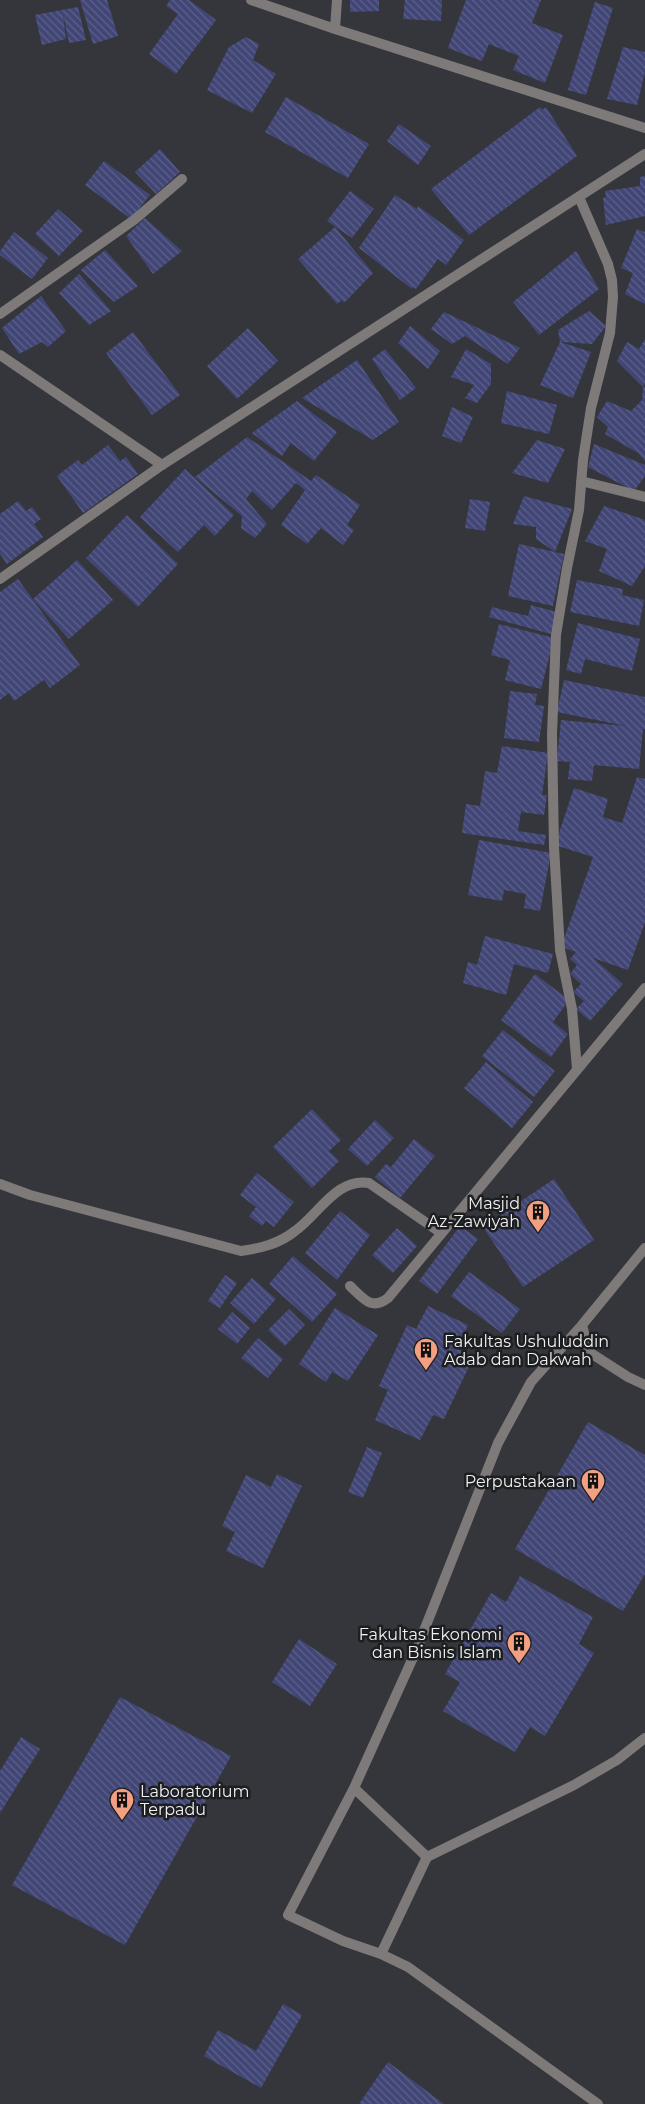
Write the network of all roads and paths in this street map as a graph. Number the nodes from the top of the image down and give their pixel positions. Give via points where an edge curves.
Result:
1 (251, 0) edge
2 (337, 0) edge
3 (335, 30) junction
4 (645, 128) edge
5 (645, 154) edge
6 (182, 179) dead end
7 (579, 197) junction
8 (0, 314) edge
9 (0, 355) edge
10 (162, 465) junction
11 (581, 481) junction
12 (645, 497) edge
13 (0, 579) edge
14 (645, 988) edge
15 (577, 1069) junction
16 (0, 1184) edge
17 (441, 1233) junction
18 (645, 1248) edge
19 (350, 1286) dead end
20 (582, 1325) junction
21 (645, 1385) edge
22 (645, 1738) edge
23 (354, 1788) junction
24 (427, 1856) junction
25 (381, 1954) junction
26 (598, 2104) edge

1 - 3 street
2 - 3 street
3 - 4 street
5 - 7 street
6 - 8 street via 134,220
7 - 10 street
7 - 11 street via 608,264 613,298 610,333 591,408
9 - 10 street
10 - 13 street
11 - 12 street
11 - 15 street via 579,510 556,635 552,734 560,950 572,1008
14 - 15 street
15 - 17 street
16 - 17 street via 30,1195 242,1251 268,1246 295,1232 331,1197 349,1183 358,1181 369,1183
17 - 19 street via 381,1303 372,1303
18 - 20 street
20 - 21 street via 589,1352
20 - 23 street via 531,1382 498,1443 416,1651
22 - 24 street via 574,1785
23 - 24 street
23 - 25 street via 288,1915 343,1941
24 - 25 street
25 - 26 street via 408,1967

